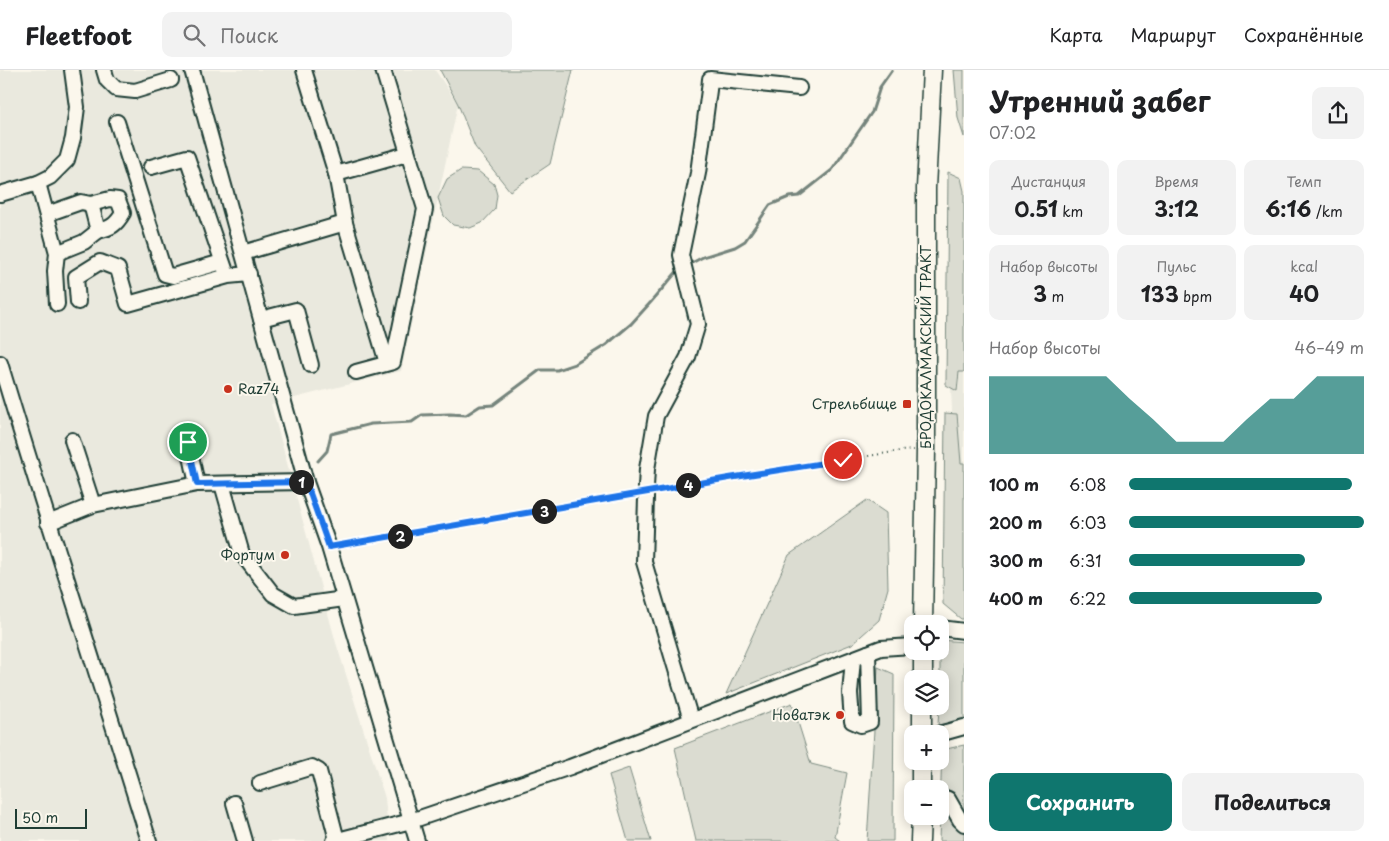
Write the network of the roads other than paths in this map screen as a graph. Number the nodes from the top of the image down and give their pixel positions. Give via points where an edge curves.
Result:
1 (72, 70) edge
2 (104, 70) edge
3 (192, 70) edge
4 (304, 70) edge
5 (383, 70) edge
6 (932, 70) edge
7 (172, 80) dead end
8 (799, 88) dead end
9 (117, 122) dead end
10 (407, 154) junction
11 (151, 167) dead end
12 (336, 174) junction
13 (38, 183) junction
14 (0, 194) edge
15 (91, 204) junction
16 (47, 214) junction
17 (346, 223) junction
18 (98, 231) junction
19 (57, 253) junction
20 (244, 253) junction
21 (222, 262) junction
22 (249, 274) junction
23 (228, 276) junction
24 (78, 302) dead end
25 (57, 304) dead end
26 (261, 319) junction
27 (0, 363) edge
28 (387, 363) junction
29 (311, 365) dead end
30 (356, 372) dead end
31 (72, 440) dead end
32 (188, 442) dead end
33 (306, 482) junction
34 (197, 484) junction
35 (222, 484) junction
36 (93, 505) junction
37 (48, 522) junction
38 (344, 599) junction
39 (923, 615) edge
40 (949, 629) edge
41 (964, 631) edge
42 (904, 647) edge
43 (868, 653) junction
44 (853, 659) junction
45 (691, 720) junction
46 (964, 727) edge
47 (949, 731) edge
48 (260, 783) dead end
49 (949, 801) edge
50 (234, 803) dead end
51 (411, 821) junction
52 (964, 824) edge
53 (921, 825) edge
54 (149, 841) edge
55 (245, 841) edge
56 (336, 841) edge
57 (417, 841) edge
58 (920, 841) edge

1 - 13 street via 77,107 67,160 50,177
2 - 7 street via 107,80 116,89 134,91
3 - 20 street
4 - 12 street
5 - 10 street
6 - 39 main road, БРОДОКАЛМАКСКИЙ ТРАКТ via 926,188
8 - 45 street via 710,79 698,173 681,254 698,324 688,358 656,416 647,469 644,562
9 - 21 street via 165,274 173,276
10 - 12 street
10 - 28 street via 424,209 393,362
11 - 21 street via 187,157
12 - 17 street
13 - 14 street
13 - 16 street
15 - 16 street via 81,202
15 - 18 street
15 - 18 street via 118,200 123,213 118,222
16 - 19 street
17 - 20 street
17 - 28 street
18 - 19 street via 84,242
19 - 25 street
20 - 22 street
21 - 23 street
22 - 23 street
22 - 26 street
23 - 24 street via 128,304 118,269 100,262 76,277
26 - 29 street via 296,310
26 - 33 street
27 - 37 street
28 - 30 street
31 - 36 street
32 - 34 street
33 - 35 street
33 - 38 street
34 - 35 street
34 - 36 street
35 - 38 street via 242,554 273,594 294,606
36 - 37 street
37 - 54 street
38 - 51 street
40 - 41 street
42 - 43 street via 881,648
43 - 44 street
43 - 44 street via 870,722 861,725 852,721
44 - 45 street
45 - 51 street via 570,767
46 - 47 street
48 - 56 street via 312,767 319,771
49 - 52 street
50 - 55 street
51 - 56 street
51 - 57 street
53 - 58 main road

